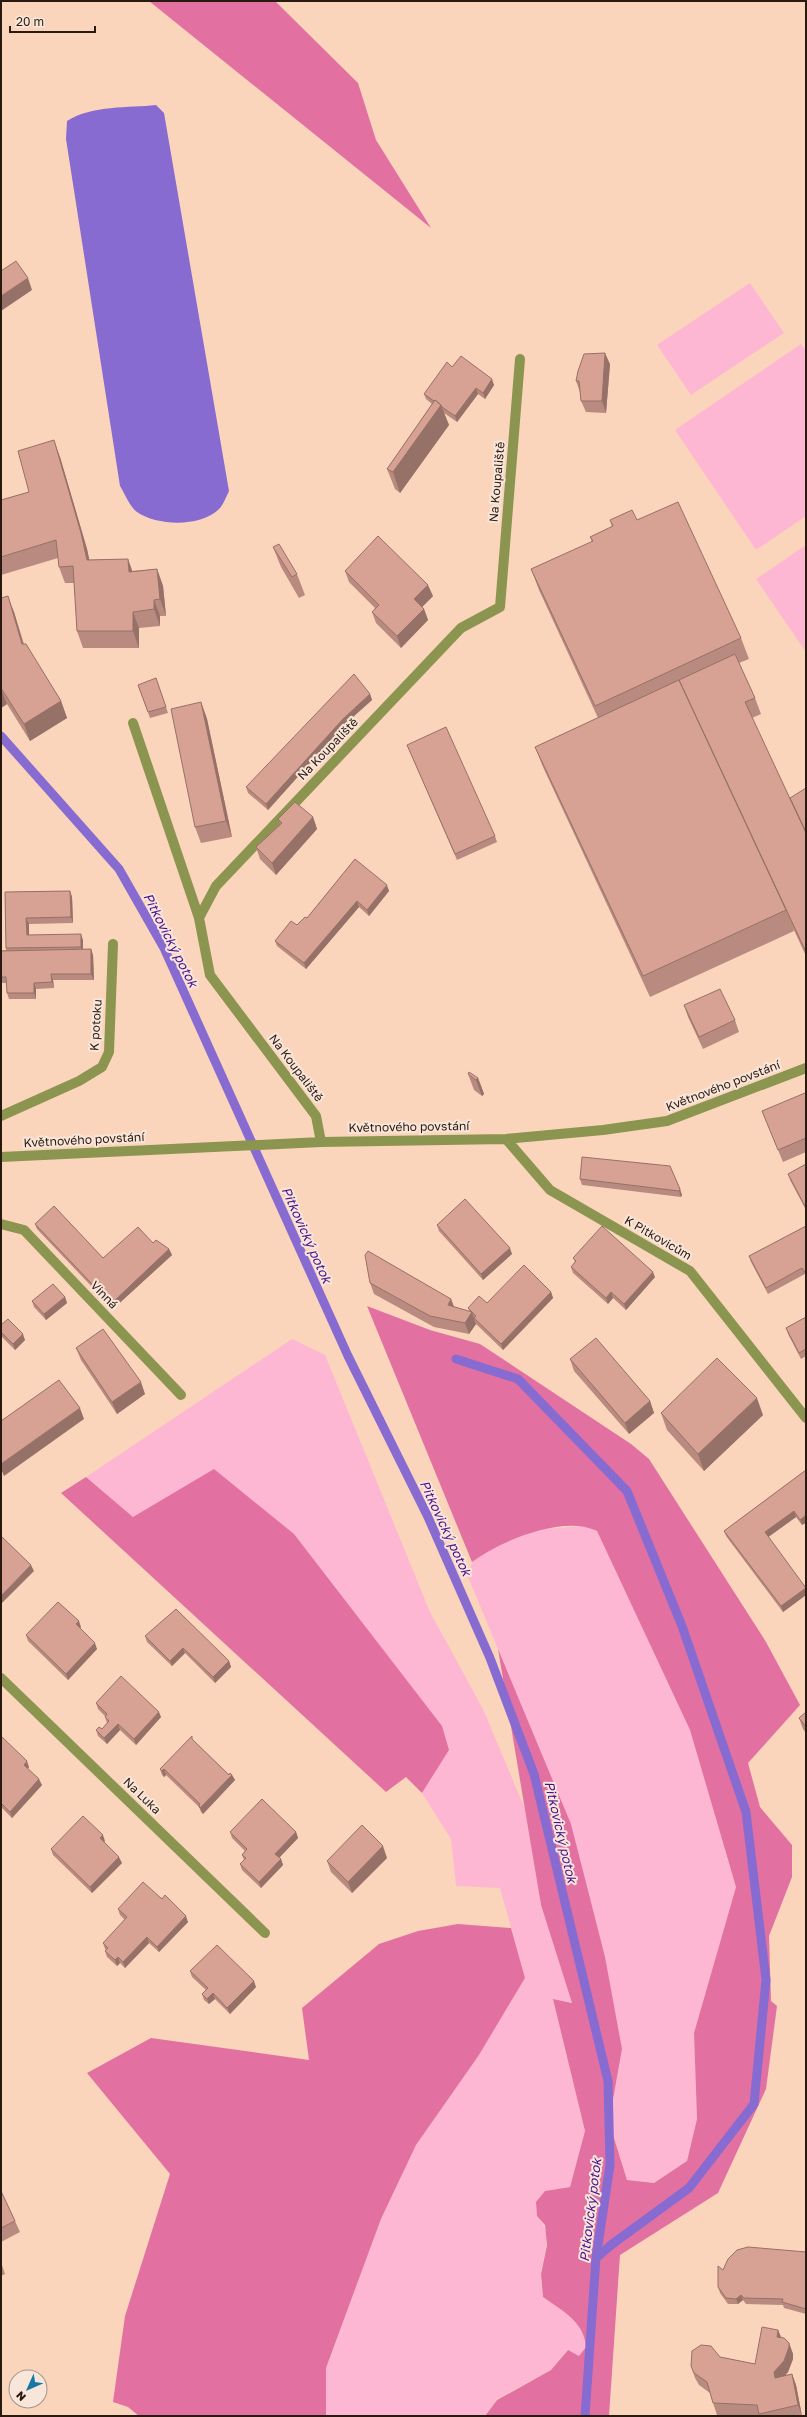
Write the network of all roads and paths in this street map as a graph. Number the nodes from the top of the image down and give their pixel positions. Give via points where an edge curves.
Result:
1 (520, 359) dead end
2 (133, 723) dead end
3 (199, 918) junction
4 (113, 944) dead end
5 (806, 1068) edge
6 (1, 1116) edge
7 (506, 1139) junction
8 (321, 1142) junction
9 (1, 1157) edge
10 (1, 1224) edge
11 (181, 1395) dead end
12 (806, 1418) edge
13 (1, 1678) edge
14 (265, 1933) dead end

1 - 3 street, Na Koupaliště via 500,607 461,628 216,886
2 - 3 street
3 - 8 street, Na Koupaliště via 210,975 316,1116
4 - 6 street, K potoku via 109,1052 102,1067 79,1081
5 - 7 street, Květnového povstání via 667,1121
7 - 8 street, Květnového povstání
7 - 12 street, K Pitkovicům via 550,1190 690,1271
8 - 9 street, Květnového povstání
10 - 11 street, Vinná via 24,1230
13 - 14 street, Na Luka

